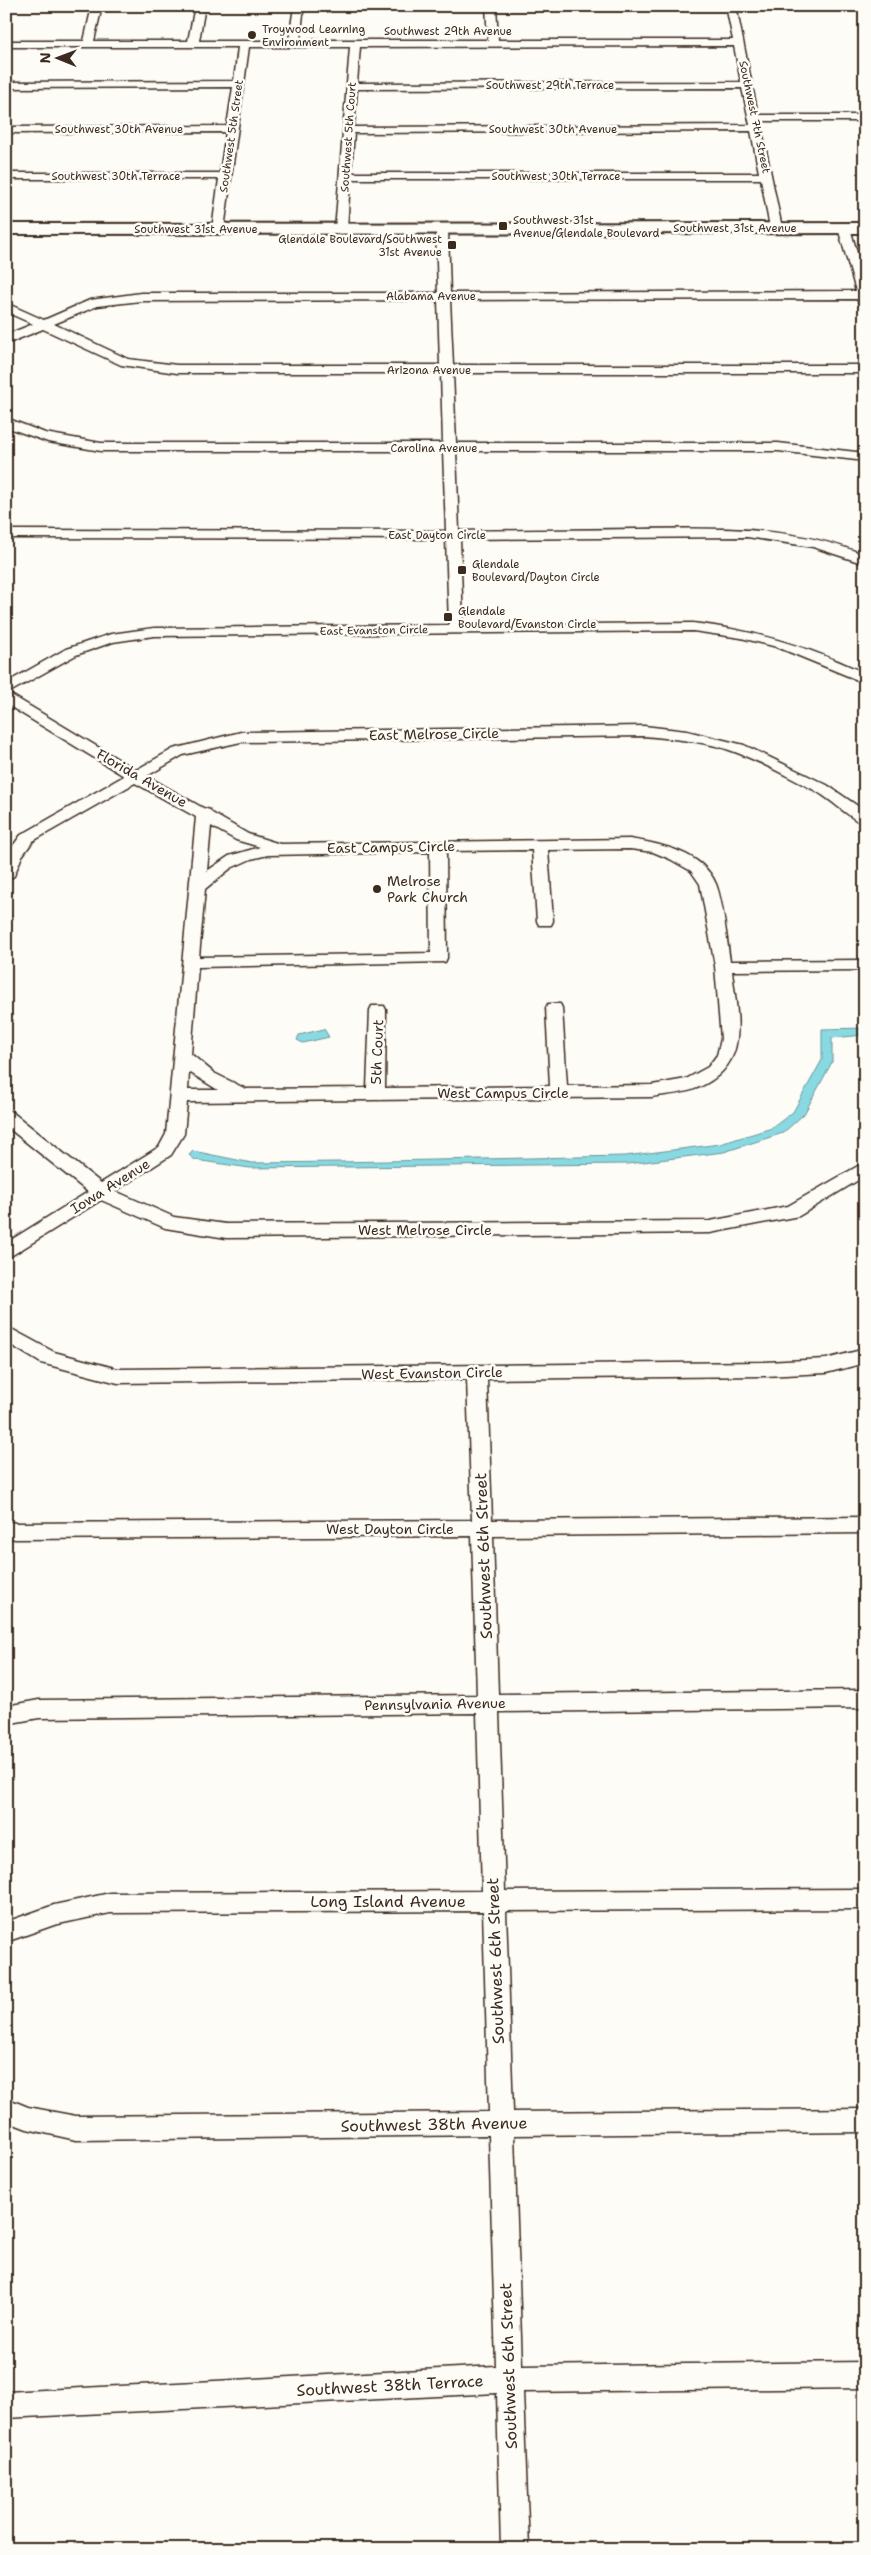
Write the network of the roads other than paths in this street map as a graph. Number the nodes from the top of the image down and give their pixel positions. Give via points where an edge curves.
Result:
1 (97, 6) edge
2 (200, 6) edge
3 (299, 6) edge
4 (491, 6) edge
5 (732, 6) edge
6 (493, 43) junction
7 (739, 43) junction
8 (6, 44) edge
9 (88, 44) junction
10 (193, 44) junction
11 (244, 44) junction
12 (294, 44) junction
13 (355, 44) junction
14 (238, 84) junction
15 (6, 85) edge
16 (748, 85) junction
17 (352, 86) junction
18 (865, 118) edge
19 (756, 123) junction
20 (232, 129) junction
21 (6, 130) edge
22 (349, 130) junction
23 (6, 176) edge
24 (226, 176) junction
25 (346, 176) junction
26 (767, 176) junction
27 (776, 228) junction
28 (844, 228) junction
29 (865, 228) edge
30 (6, 229) edge
31 (218, 229) junction
32 (341, 230) junction
33 (442, 230) junction
34 (444, 296) junction
35 (864, 298) edge
36 (6, 307) edge
37 (42, 325) junction
38 (6, 340) edge
39 (865, 369) edge
40 (447, 370) junction
41 (6, 422) edge
42 (450, 448) junction
43 (865, 457) edge
44 (6, 534) edge
45 (453, 535) junction
46 (865, 560) edge
47 (456, 629) junction
48 (865, 679) edge
49 (6, 689) edge
50 (6, 697) edge
51 (135, 776) junction
52 (204, 813) junction
53 (865, 820) edge
54 (540, 845) junction
55 (438, 846) junction
56 (282, 849) junction
57 (6, 876) edge
58 (197, 888) junction
59 (545, 921) dead end
60 (190, 962) junction
61 (865, 965) edge
62 (723, 966) junction
63 (554, 1008) dead end
64 (378, 1010) dead end
65 (182, 1055) junction
66 (559, 1093) junction
67 (376, 1094) junction
68 (247, 1095) junction
69 (178, 1096) junction
70 (6, 1116) edge
71 (865, 1168) edge
72 (100, 1192) junction
73 (6, 1252) edge
74 (6, 1333) edge
75 (865, 1356) edge
76 (478, 1373) junction
77 (865, 1525) edge
78 (482, 1529) junction
79 (9, 1531) edge
80 (865, 1699) edge
81 (487, 1704) junction
82 (6, 1715) edge
83 (865, 1899) edge
84 (493, 1901) junction
85 (6, 1932) edge
86 (6, 2109) edge
87 (865, 2120) edge
88 (500, 2124) junction
89 (865, 2375) edge
90 (508, 2379) junction
91 (6, 2405) edge
92 (515, 2549) edge

1 - 9 street
2 - 10 street
3 - 12 street
4 - 6 street
5 - 7 street, Southwest 7th Street
6 - 7 street, Southwest 29th Avenue
6 - 13 street, Southwest 29th Avenue
7 - 16 street, Southwest 7th Street
8 - 9 street, Southwest 29th Avenue
9 - 10 street, Southwest 29th Avenue
10 - 11 street, Southwest 29th Avenue
11 - 12 street, Southwest 29th Avenue
11 - 14 street, Southwest 5th Street
12 - 13 street, Southwest 29th Avenue
13 - 17 street, Southwest 5th Court
14 - 15 street
14 - 20 street, Southwest 5th Street
16 - 17 street, Southwest 29th Terrace
16 - 19 street, Southwest 7th Street
17 - 22 street, Southwest 5th Court
18 - 19 street, Southwest 30th Avenue
19 - 22 street, Southwest 30th Avenue
19 - 26 street, Southwest 7th Street
20 - 21 street, Southwest 30th Avenue
20 - 24 street, Southwest 5th Street
22 - 25 street, Southwest 5th Court
23 - 24 street, Southwest 30th Terrace
24 - 31 street, Southwest 5th Street
25 - 26 street, Southwest 30th Terrace
25 - 32 street, Southwest 5th Court
26 - 27 street, Southwest 7th Street
27 - 28 main road, Southwest 31st Avenue
27 - 33 main road, Southwest 31st Avenue
28 - 29 main road, Southwest 31st Avenue
28 - 35 street
30 - 31 main road, Southwest 31st Avenue
31 - 32 main road, Southwest 31st Avenue
32 - 33 main road, Southwest 31st Avenue
33 - 34 street
34 - 35 street, Alabama Avenue
34 - 37 street, Alabama Avenue via 141,297 94,303
34 - 40 street
36 - 37 street, Arizona Avenue
37 - 38 street, Alabama Avenue
37 - 40 street, Arizona Avenue via 125,362 149,366 177,369
39 - 40 street, Arizona Avenue
40 - 42 street
41 - 42 street, Carolina Avenue via 19,430 62,442 101,447
42 - 43 street, Carolina Avenue via 778,447
42 - 45 street
44 - 45 street, East Dayton Circle
45 - 46 street, East Dayton Circle via 772,534 813,542
45 - 47 street
47 - 48 street, East Evanston Circle via 664,626 719,630 776,641
47 - 49 street, East Evanston Circle via 154,632 111,638 71,652
50 - 51 street, Florida Avenue
51 - 52 street, Florida Avenue
51 - 53 street, East Melrose Circle via 178,752 241,738 644,732 687,736 739,748 822,788
51 - 57 street, East Melrose Circle via 27,838 14,855
52 - 56 street, Florida Avenue via 242,836
52 - 58 street
54 - 55 street, East Campus Circle
54 - 59 street
54 - 62 street, East Campus Circle via 647,846 698,868 708,884
55 - 56 street, East Campus Circle
55 - 60 street via 439,958
56 - 58 street, East Campus Circle via 254,851 235,858
58 - 60 street
60 - 65 street
61 - 62 street
62 - 66 street, West Campus Circle via 730,1039 725,1056 714,1071 690,1084 674,1088
63 - 66 street
64 - 67 street, 5th Court
65 - 68 street via 191,1066 216,1083
65 - 69 street
66 - 67 street, West Campus Circle
67 - 68 street, West Campus Circle
68 - 69 street, West Campus Circle
69 - 72 street, Iowa Avenue via 175,1134 165,1151
70 - 72 street, West Melrose Circle
71 - 72 street, West Melrose Circle via 793,1211 710,1227 226,1231 171,1223
72 - 73 street, Iowa Avenue
74 - 76 street, West Evanston Circle via 48,1358 118,1376
75 - 76 street, West Evanston Circle via 826,1366 765,1369
76 - 78 street, Southwest 6th Street
77 - 78 street, West Dayton Circle
78 - 79 street, West Dayton Circle
78 - 81 street, Southwest 6th Street
80 - 81 street, Pennsylvania Avenue
81 - 82 street, Pennsylvania Avenue via 40,1709
81 - 84 street, Southwest 6th Street
83 - 84 street, Long Island Avenue
84 - 85 street, Long Island Avenue via 110,1903 54,1915
84 - 88 street, Southwest 6th Street
86 - 88 street, Southwest 38th Avenue via 27,2118 76,2128
87 - 88 street, Southwest 38th Avenue
88 - 90 street, Southwest 6th Street
89 - 90 street, Southwest 38th Terrace
90 - 91 street, Southwest 38th Terrace
90 - 92 street, Southwest 6th Street

